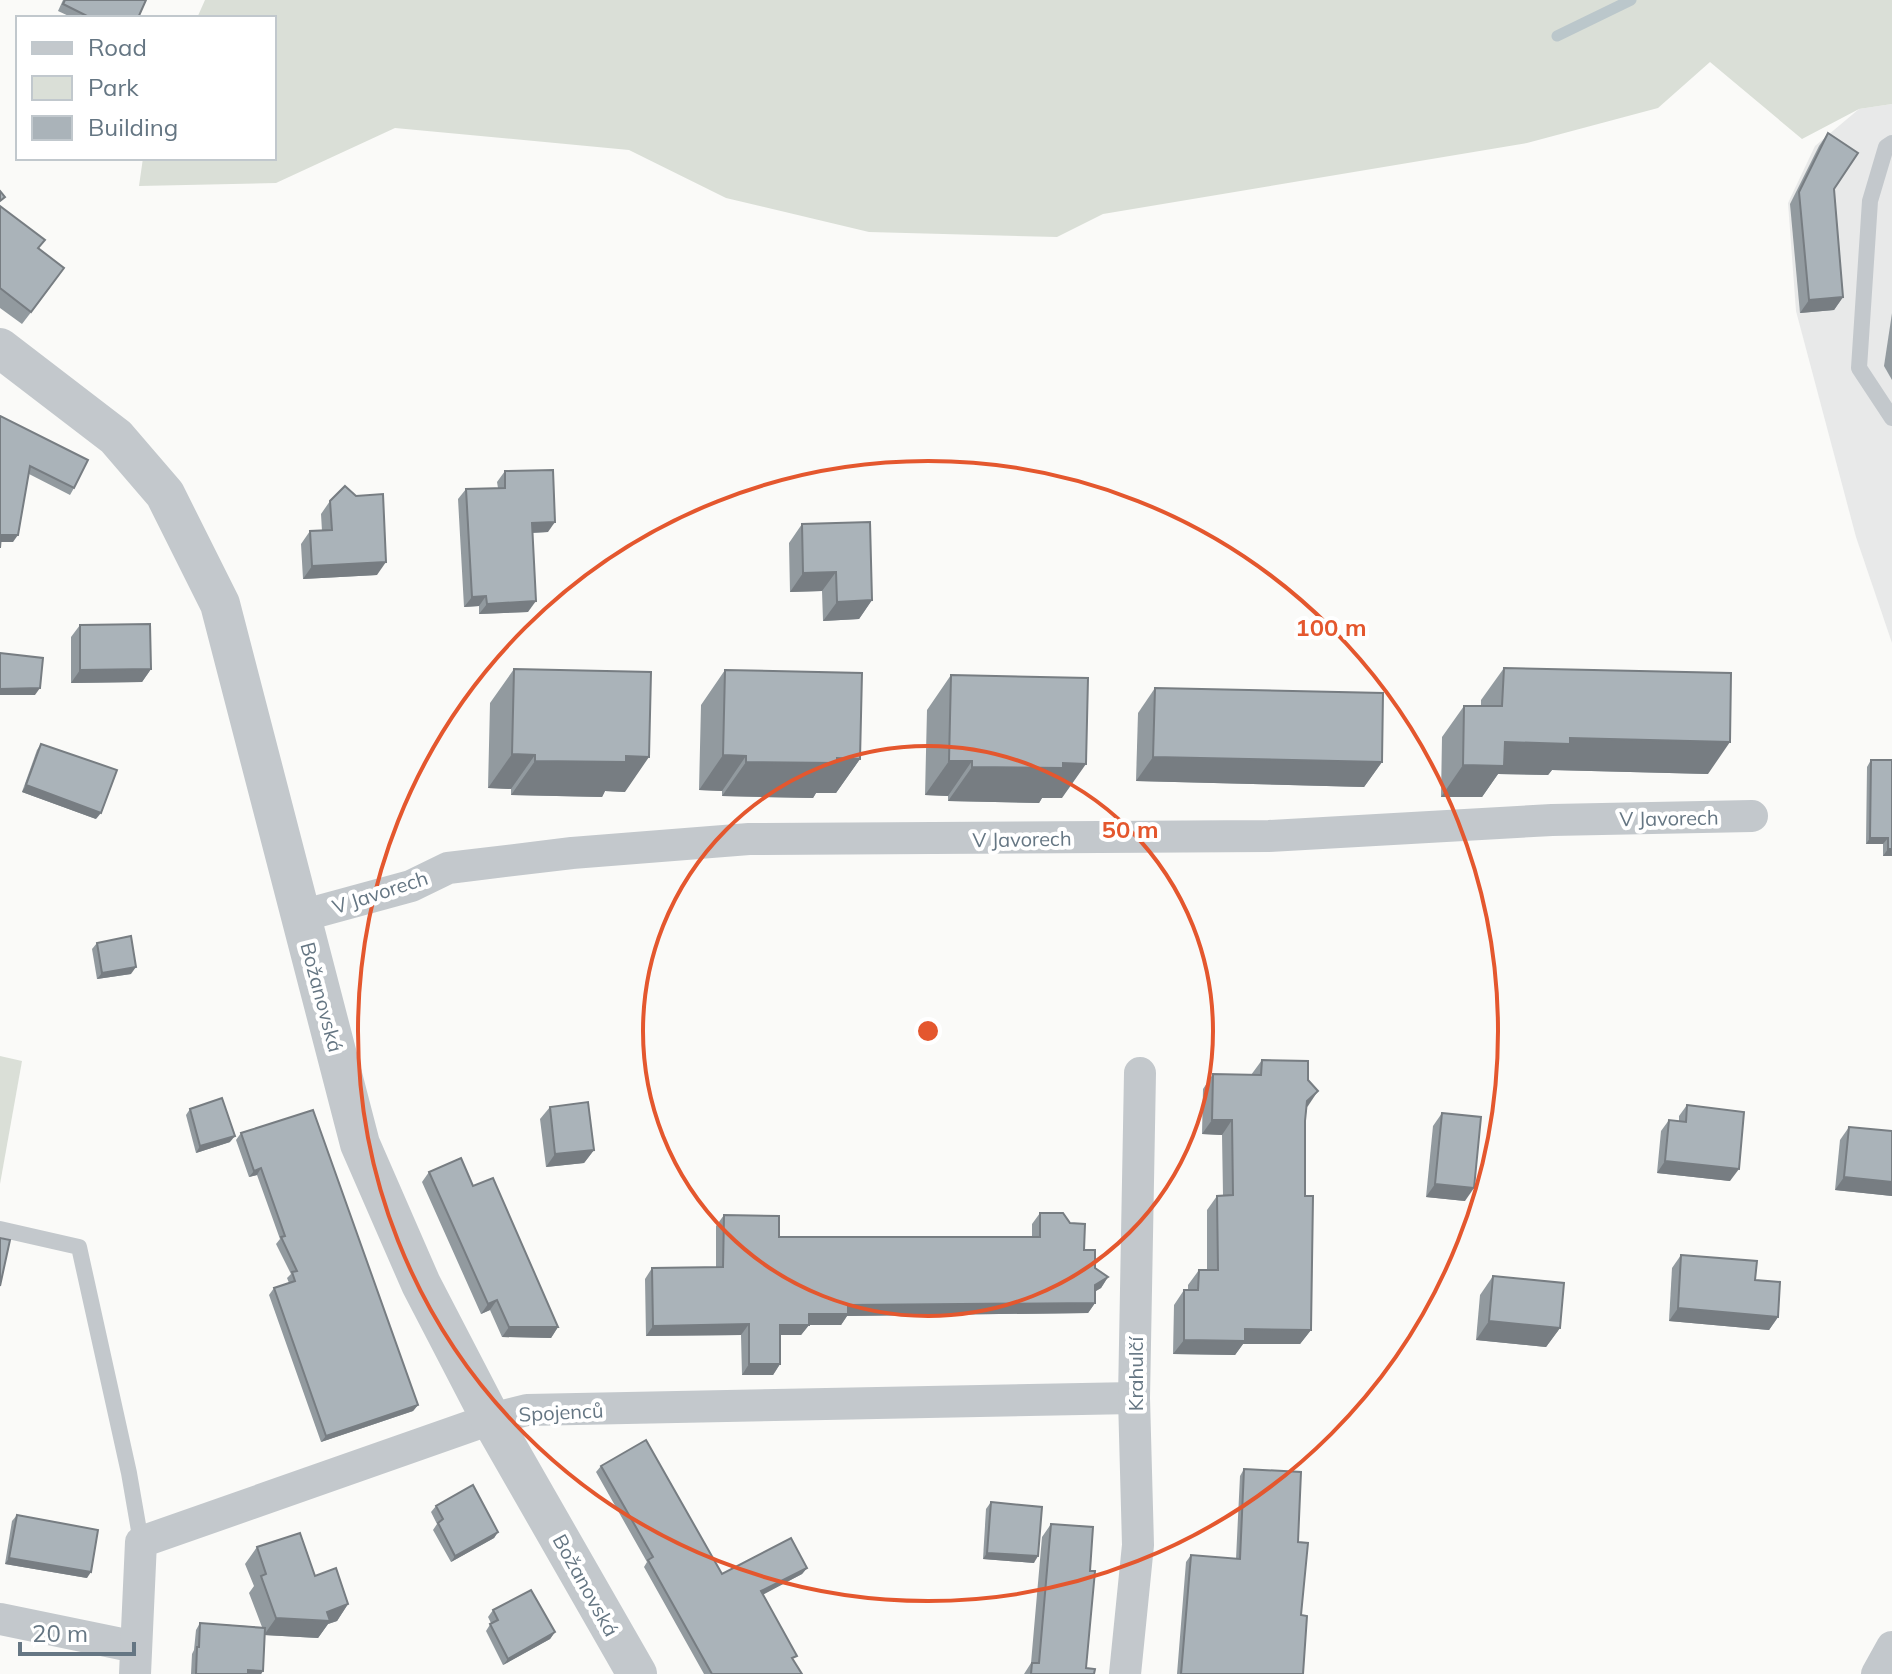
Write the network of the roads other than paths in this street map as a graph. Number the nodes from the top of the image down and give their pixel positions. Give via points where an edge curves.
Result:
1 (1892, 143) edge
2 (0, 348) edge
3 (1892, 418) edge
4 (1752, 816) dead end
5 (301, 916) junction
6 (1140, 1073) dead end
7 (0, 1229) edge
8 (1134, 1398) junction
9 (491, 1419) junction
10 (141, 1542) junction
11 (0, 1619) edge
12 (1892, 1647) edge
13 (136, 1660) edge
14 (637, 1674) edge
15 (1125, 1674) edge
16 (1877, 1674) edge

1 - 3 lane via 1886,147 1870,201 1859,368
2 - 5 street, Božanovská via 116,437 165,494 220,604
4 - 5 street, V Javorech via 1552,820 1269,836 749,839 448,868 411,886
5 - 9 street, Božanovská via 360,1144 421,1284
6 - 8 street, Krahulčí
7 - 10 lane via 79,1247
8 - 9 street, Spojenců via 527,1410
8 - 15 street, Krahulčí via 1138,1545
9 - 10 street, Spojenců
9 - 14 street, Božanovská
10 - 13 street
11 - 13 street
12 - 16 street

